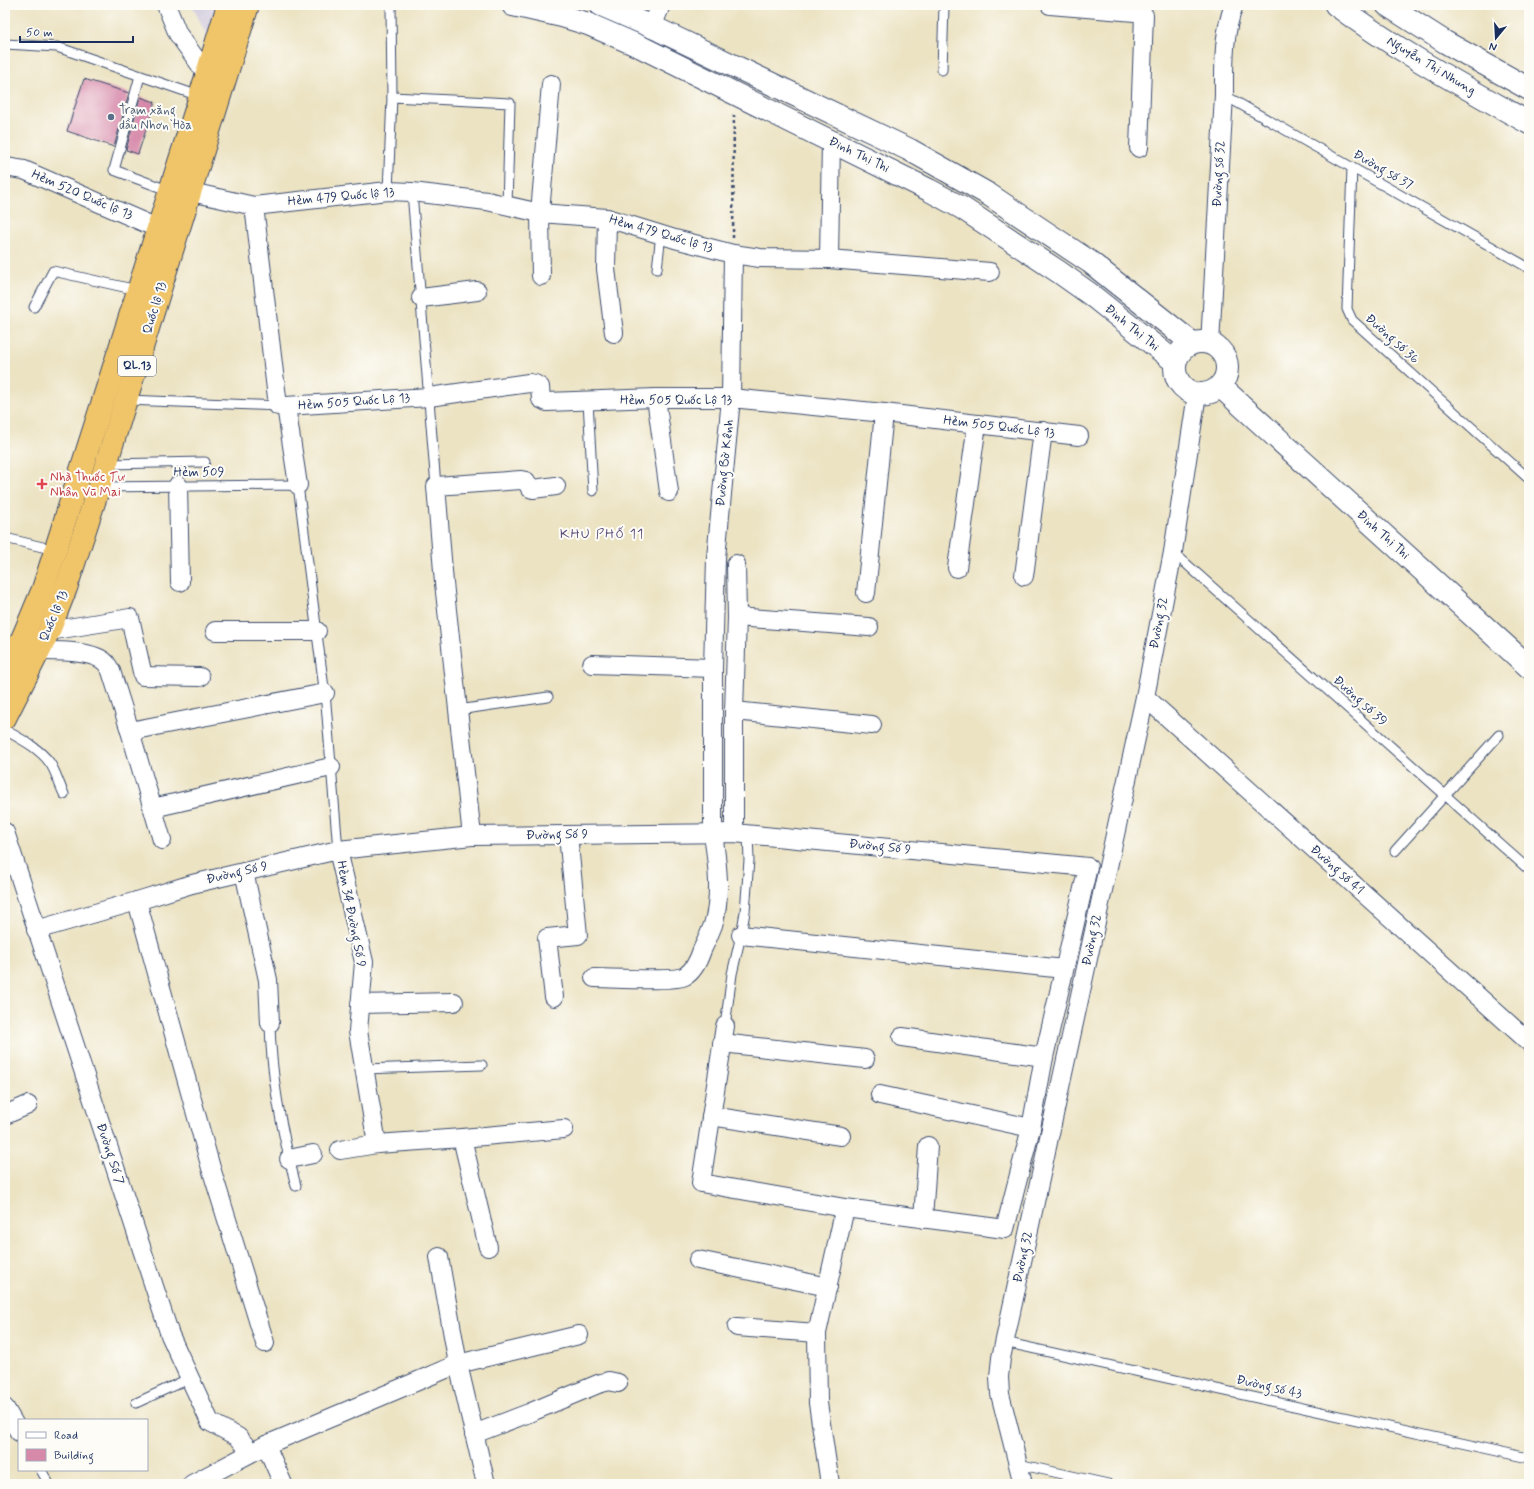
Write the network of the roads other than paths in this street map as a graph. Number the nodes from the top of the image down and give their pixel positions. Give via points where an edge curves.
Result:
1 (166, 5) edge
2 (228, 5) edge
3 (248, 5) edge
4 (391, 5) edge
5 (512, 5) edge
6 (600, 5) edge
7 (661, 5) edge
8 (944, 5) edge
9 (1050, 5) edge
10 (1234, 5) edge
11 (1336, 5) edge
12 (1387, 5) edge
13 (652, 27) junction
14 (5, 44) edge
15 (942, 70) dead end
16 (206, 73) junction
17 (140, 76) junction
18 (551, 84) dead end
19 (1529, 90) edge
20 (1224, 95) junction
21 (199, 96) junction
22 (392, 97) junction
23 (1529, 123) edge
24 (831, 141) junction
25 (1140, 148) dead end
26 (5, 167) edge
27 (1352, 168) junction
28 (388, 191) junction
29 (180, 192) junction
30 (412, 192) junction
31 (254, 206) junction
32 (507, 206) junction
33 (540, 213) junction
34 (607, 218) junction
35 (157, 228) junction
36 (661, 234) junction
37 (733, 254) junction
38 (829, 259) junction
39 (1529, 268) edge
40 (657, 269) dead end
41 (990, 272) dead end
42 (541, 276) dead end
43 (138, 290) junction
44 (477, 291) dead end
45 (421, 298) junction
46 (34, 307) dead end
47 (614, 333) dead end
48 (1201, 343) junction
49 (1175, 362) junction
50 (1220, 386) junction
51 (1197, 394) junction
52 (429, 397) junction
53 (656, 398) junction
54 (731, 398) junction
55 (126, 400) junction
56 (588, 401) junction
57 (282, 406) junction
58 (884, 413) junction
59 (977, 424) junction
60 (1043, 431) junction
61 (1078, 436) dead end
62 (205, 462) dead end
63 (106, 464) junction
64 (1529, 479) edge
65 (178, 485) junction
66 (298, 485) junction
67 (436, 486) junction
68 (556, 486) dead end
69 (99, 487) junction
70 (592, 491) dead end
71 (669, 492) dead end
72 (5, 538) edge
73 (55, 550) junction
74 (1173, 552) junction
75 (736, 564) dead end
76 (957, 568) dead end
77 (1024, 576) dead end
78 (180, 582) dead end
79 (866, 593) dead end
80 (737, 617) junction
81 (869, 627) dead end
82 (49, 631) junction
83 (215, 631) dead end
84 (317, 631) junction
85 (39, 651) junction
86 (592, 664) dead end
87 (1529, 667) edge
88 (713, 668) junction
89 (5, 673) edge
90 (200, 677) dead end
91 (325, 693) junction
92 (548, 697) dead end
93 (1145, 697) junction
94 (458, 710) junction
95 (734, 711) junction
96 (5, 718) edge
97 (872, 725) dead end
98 (5, 730) edge
99 (130, 730) junction
100 (1499, 735) dead end
101 (331, 767) junction
102 (64, 794) dead end
103 (1446, 795) junction
104 (153, 808) junction
105 (5, 832) edge
106 (713, 833) junction
107 (741, 834) junction
108 (568, 835) junction
109 (472, 836) junction
110 (162, 840) dead end
111 (338, 850) junction
112 (1396, 851) dead end
113 (1529, 870) edge
114 (244, 872) junction
115 (137, 901) junction
116 (36, 930) junction
117 (741, 936) junction
118 (1064, 969) junction
119 (594, 978) dead end
120 (554, 997) dead end
121 (454, 1002) dead end
122 (360, 1004) junction
123 (270, 1023) joint
124 (723, 1035) junction
125 (902, 1037) dead end
126 (1529, 1042) edge
127 (1044, 1057) junction
128 (865, 1059) dead end
129 (482, 1064) dead end
130 (364, 1069) junction
131 (880, 1096) dead end
132 (28, 1105) dead end
133 (5, 1115) edge
134 (711, 1116) junction
135 (1031, 1128) junction
136 (564, 1129) dead end
137 (842, 1136) dead end
138 (462, 1138) junction
139 (377, 1144) junction
140 (928, 1146) dead end
141 (340, 1150) dead end
142 (313, 1154) dead end
143 (289, 1159) junction
144 (296, 1186) dead end
145 (845, 1208) junction
146 (923, 1219) junction
147 (488, 1247) dead end
148 (439, 1257) dead end
149 (698, 1260) dead end
150 (828, 1287) junction
151 (737, 1327) dead end
152 (817, 1334) junction
153 (579, 1335) dead end
154 (1004, 1342) junction
155 (265, 1343) dead end
156 (458, 1364) junction
157 (190, 1378) junction
158 (618, 1383) dead end
159 (136, 1403) dead end
160 (5, 1408) edge
161 (18, 1430) edge
162 (474, 1434) junction
163 (259, 1448) junction
164 (1529, 1458) edge
165 (1018, 1464) junction
166 (42, 1471) edge
167 (48, 1484) edge
168 (192, 1484) edge
169 (283, 1484) edge
170 (486, 1484) edge
171 (830, 1484) edge
172 (1023, 1484) edge
173 (1108, 1484) edge

1 - 16 street via 178,34
2 - 16 highway, Quốc lộ 13 / QL.13
3 - 29 highway, Quốc lộ 13 / QL.13
4 - 22 lane
5 - 24 street, Đinh Thị Thi via 588,24 667,59
6 - 13 street, Đinh Thị Thi
7 - 13 street
8 - 15 lane
9 - 25 street via 1135,12 1144,15
10 - 20 street, Đường số 32 via 1226,32
11 - 23 street, Nguyễn Thị Nhung via 1395,46
12 - 19 street
13 - 48 street, Đinh Thị Thi via 910,150 988,194 1090,262
14 - 17 lane via 57,47
16 - 21 highway, Quốc lộ 13 / QL.13
17 - 21 lane
17 - 29 lane via 114,170
18 - 33 street
20 - 27 lane, Đường số 37
20 - 48 street, Đường số 32
21 - 29 highway, Quốc lộ 13 / QL.13
22 - 28 lane
22 - 32 lane via 510,103
24 - 38 street
24 - 49 street, Đinh Thị Thi via 962,208 1012,240 1090,294
26 - 35 street, Hẻm 520 Quốc lộ 13 via 24,170
27 - 39 lane, Đường số 37
27 - 64 lane, Đường số 36 via 1347,309 1352,320
28 - 30 street, Hẻm 479 Quốc lộ 13
28 - 31 street, Hẻm 479 Quốc lộ 13
29 - 31 street, Hẻm 479 Quốc lộ 13
29 - 35 highway, Quốc lộ 13 / QL.13
29 - 55 highway, Quốc lộ 13 / QL.13
30 - 32 street, Hẻm 479 Quốc lộ 13 via 487,201
30 - 45 lane
31 - 57 street
32 - 33 street, Hẻm 479 Quốc lộ 13
33 - 34 street, Hẻm 479 Quốc lộ 13
33 - 42 street
34 - 36 street, Hẻm 479 Quốc lộ 13
34 - 47 street via 606,269
35 - 43 highway, Quốc lộ 13 / QL.13
36 - 37 street, Hẻm 479 Quốc lộ 13
36 - 40 lane
37 - 38 street, Hẻm 479 Quốc lộ 13 via 760,258
37 - 54 street, Đường Bờ Kênh
38 - 41 street, Hẻm 479 Quốc lộ 13
43 - 46 lane via 53,271
43 - 73 highway, Quốc lộ 13 / QL.13
44 - 45 street
45 - 52 lane
48 - 49 street via 1184,347
48 - 50 street via 1218,348 1223,355 1227,372
49 - 51 street via 1177,380 1182,387
50 - 51 street via 1205,394
50 - 87 street, Đinh Thị Thi
51 - 74 street, Đường 32
52 - 56 street, Hẻm 505 Quốc Lộ 13 via 529,383 540,388 541,399 544,401
52 - 57 street, Hẻm 505 Quốc Lộ 13
52 - 67 lane
53 - 54 street, Hẻm 505 Quốc Lộ 13
53 - 56 street, Hẻm 505 Quốc Lộ 13
53 - 71 street
54 - 58 street, Hẻm 505 Quốc Lộ 13
54 - 88 street, Đường Bờ Kênh via 716,558
55 - 57 lane
55 - 63 highway, Quốc lộ 13 / QL.13
56 - 70 lane
57 - 66 street
58 - 59 street, Hẻm 505 Quốc Lộ 13
58 - 79 street
59 - 60 street, Hẻm 505 Quốc Lộ 13
59 - 76 street
60 - 61 street, Hẻm 505 Quốc Lộ 13
60 - 77 street
62 - 63 lane
63 - 69 highway, Quốc lộ 13 / QL.13
65 - 66 lane, Hẻm 509
65 - 69 lane, Hẻm 509
65 - 78 street
66 - 84 lane
67 - 68 street via 521,480 532,489
67 - 94 street
69 - 82 highway, Quốc lộ 13 / QL.13
72 - 73 lane
73 - 89 highway, Quốc lộ 13 / QL.13 via 43,589 14,658
74 - 93 street, Đường 32
74 - 103 lane, Đường số 39
75 - 80 street
80 - 81 street
80 - 95 street
82 - 85 highway, Quốc lộ 13 / QL.13
82 - 90 street via 130,618 144,676
83 - 84 street
84 - 91 lane
85 - 96 highway, Quốc lộ 13 / QL.13
85 - 99 street via 84,654 106,663 111,671
86 - 88 street
88 - 106 street, Đường Bờ Kênh
91 - 99 street
91 - 101 lane
92 - 94 lane
93 - 126 street, Đường số 41
93 - 154 street, Đường 32
94 - 109 street
95 - 97 street
95 - 107 street
98 - 102 lane via 43,755
99 - 104 street
100 - 103 lane
101 - 104 street
101 - 111 lane
103 - 112 lane
103 - 113 lane, Đường số 39
104 - 110 street
105 - 116 street, Đường Số 7
106 - 107 street, Đường Số 9
106 - 108 street, Đường Số 9
106 - 119 street, Đường Bờ Kênh via 717,875 716,912 708,938 690,971 679,978
107 - 117 lane via 749,868
107 - 118 street, Đường Số 9 via 1088,867
108 - 109 street, Đường Số 9
108 - 120 street via 578,935 547,938
109 - 111 street, Đường Số 9
111 - 114 street, Đường Số 9
111 - 122 street, Hẻm 34 Đường Số 9 via 364,962
114 - 115 street, Đường Số 9 via 192,884
114 - 123 street via 268,980
115 - 116 street, Đường Số 9
115 - 155 street via 211,1168
116 - 157 street, Đường Số 7 via 170,1335
117 - 118 street
117 - 124 lane via 732,974
118 - 127 street
121 - 122 street
122 - 130 street, Hẻm 34 Đường Số 9 via 358,1032
123 - 143 lane via 275,1084
124 - 128 street
124 - 134 street
125 - 127 street
127 - 135 street
129 - 130 lane
130 - 139 street, Hẻm 34 Đường Số 9
131 - 135 street
132 - 133 street
134 - 137 street
134 - 145 street via 701,1183
135 - 146 street via 1004,1229
136 - 138 street
138 - 139 street
138 - 147 street
139 - 141 street
140 - 146 street
142 - 143 street
143 - 144 lane
145 - 146 street
145 - 150 street
148 - 156 street
149 - 150 street
150 - 152 street
151 - 152 street
152 - 171 street via 818,1403
153 - 156 street
154 - 164 lane, Đường số 43
154 - 165 street, Đường 32 via 999,1377 1000,1394
156 - 162 street
156 - 163 street
157 - 159 lane
157 - 163 street, Đường Số 7 via 210,1422
158 - 162 street via 609,1381 598,1384
160 - 161 street
162 - 170 street
163 - 168 street
163 - 169 street, Đường Số 7
165 - 172 street, Đường 32
165 - 173 lane
166 - 167 lane

